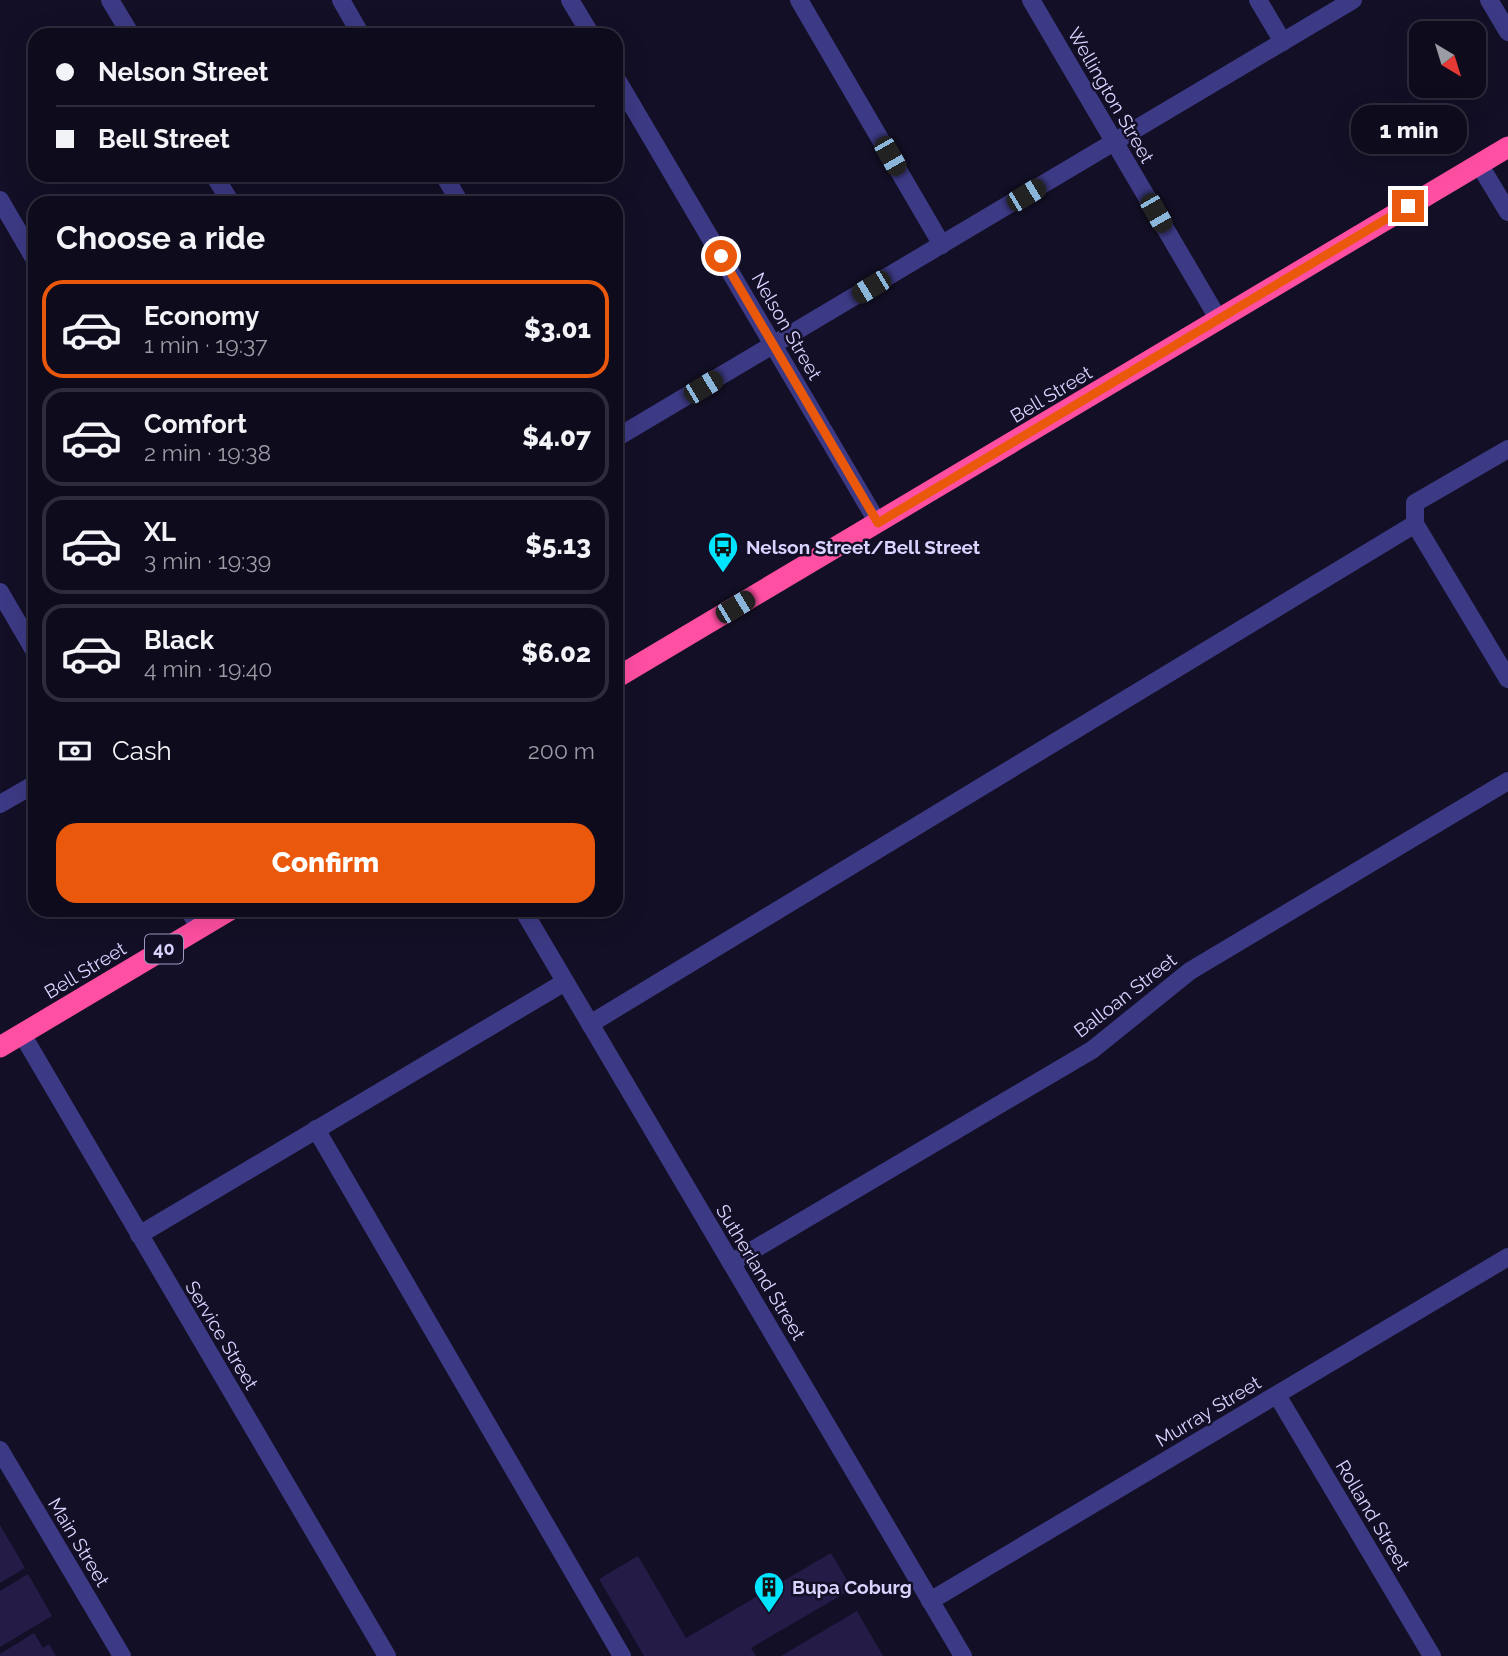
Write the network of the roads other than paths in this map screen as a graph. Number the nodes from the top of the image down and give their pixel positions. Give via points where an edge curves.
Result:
1 (110, 0) edge
2 (341, 0) edge
3 (570, 0) edge
4 (799, 0) edge
5 (1031, 0) edge
6 (1258, 0) edge
7 (1353, 0) edge
8 (1489, 0) edge
9 (127, 28) edge
10 (357, 28) edge
11 (587, 28) edge
12 (1508, 32) edge
13 (1283, 42) junction
14 (623, 90) edge
15 (1114, 142) junction
16 (1508, 147) edge
17 (1479, 164) junction
18 (0, 200) edge
19 (1508, 212) edge
20 (942, 245) junction
21 (28, 248) edge
22 (1219, 320) junction
23 (774, 345) junction
24 (623, 434) edge
25 (1508, 449) edge
26 (878, 523) junction
27 (1415, 524) junction
28 (0, 592) edge
29 (28, 640) edge
30 (623, 674) edge
31 (1508, 679) edge
32 (1508, 781) edge
33 (28, 788) edge
34 (0, 804) edge
35 (527, 917) edge
36 (194, 919) edge
37 (565, 982) junction
38 (590, 1024) junction
39 (22, 1034) junction
40 (0, 1047) edge
41 (316, 1129) junction
42 (139, 1235) junction
43 (1508, 1257) edge
44 (731, 1262) junction
45 (1277, 1395) junction
46 (0, 1450) edge
47 (930, 1601) junction
48 (122, 1656) edge
49 (387, 1656) edge
50 (622, 1656) edge
51 (963, 1656) edge
52 (1432, 1656) edge

1 - 9 street
2 - 10 street
3 - 11 street
4 - 20 street
5 - 15 street, Wellington Street
6 - 13 street
7 - 13 street
8 - 12 street
13 - 15 street
14 - 23 street, Nelson Street
15 - 20 street
15 - 22 street, Wellington Street
16 - 17 highway, Bell Street
17 - 19 street
17 - 22 highway, Bell Street
18 - 21 street
20 - 23 street
22 - 26 highway, Bell Street
23 - 24 street
23 - 26 street, Nelson Street
25 - 27 street via 1415,503
26 - 30 highway, Bell Street
27 - 31 street
27 - 38 street
28 - 29 street
32 - 44 street, Balloan Street via 1190,971 1092,1050
33 - 34 street
35 - 37 street, Sutherland Street
36 - 39 highway, Bell Street / 40
37 - 38 street, Sutherland Street
37 - 41 street
38 - 44 street, Sutherland Street
39 - 40 highway, Bell Street / 40
39 - 42 street, Service Street
41 - 42 street
41 - 50 street
42 - 49 street, Service Street
43 - 45 street, Murray Street
44 - 47 street, Sutherland Street
45 - 47 street, Murray Street
45 - 52 street, Rolland Street
46 - 48 street, Main Street
47 - 51 street, Sutherland Street

